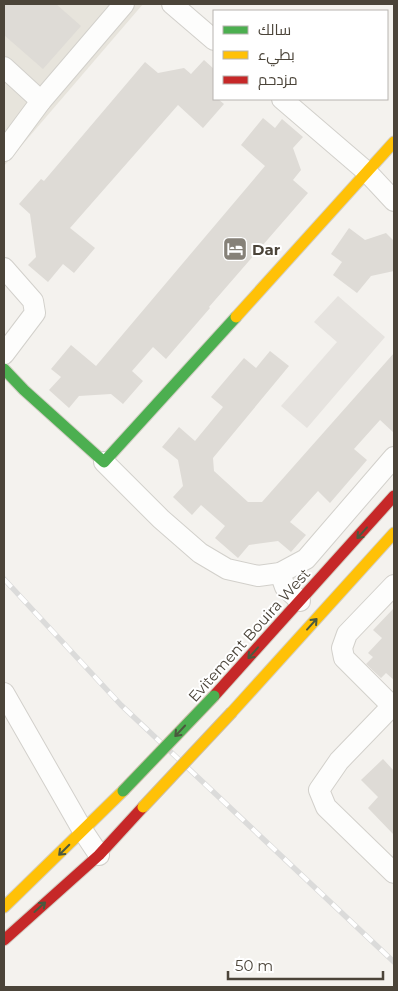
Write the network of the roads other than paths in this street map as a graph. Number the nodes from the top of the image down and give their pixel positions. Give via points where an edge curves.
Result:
1 (124, 4) edge
2 (172, 4) edge
3 (213, 39) edge
4 (4, 67) edge
5 (283, 100) edge
6 (41, 101) junction
7 (394, 142) edge
8 (4, 151) edge
9 (367, 172) junction
10 (394, 200) edge
11 (4, 268) edge
12 (4, 354) edge
13 (4, 369) edge
14 (394, 458) edge
15 (104, 462) junction
16 (394, 496) edge
17 (394, 533) edge
18 (280, 573) junction
19 (394, 585) edge
20 (300, 601) junction
21 (4, 693) edge
22 (393, 707) edge
23 (83, 831) junction
24 (99, 855) junction
25 (394, 873) edge
26 (4, 907) edge
27 (4, 940) edge

1 - 6 street
2 - 3 street
4 - 6 street
5 - 9 street
6 - 8 street
7 - 9 main road
9 - 10 street
9 - 15 main road
11 - 12 street via 33,301 35,313
13 - 15 main road
14 - 18 street via 306,559
15 - 18 street via 200,553 227,568 258,576
16 -> 20 main road, Evitement Bouira West
24 -> 17 main road, bridge
18 - 20 street via 285,587
19 - 22 street via 347,634 342,648 344,658
20 -> 23 main road, Evitement Bouira West, bridge via 214,696
21 - 23 street
22 - 25 street via 339,761 319,790 326,806
23 - 24 street
23 -> 26 main road, Evitement Bouira West
27 -> 24 main road

